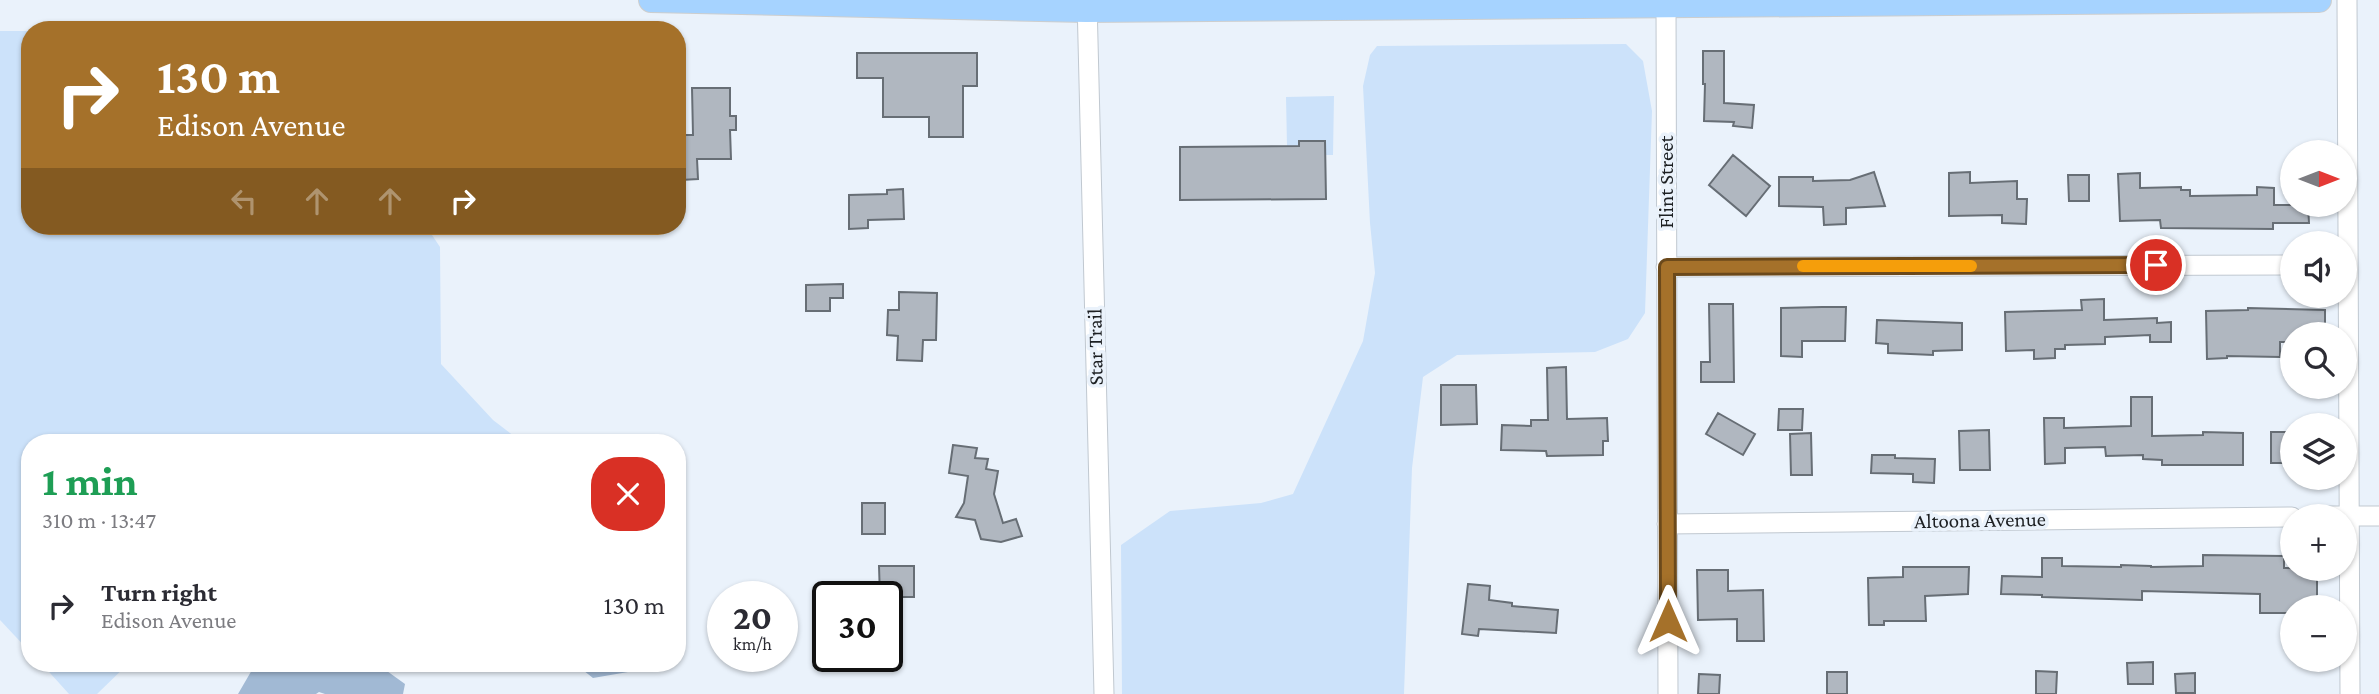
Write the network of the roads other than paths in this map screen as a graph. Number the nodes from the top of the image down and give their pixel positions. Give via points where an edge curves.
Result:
1 (651, 0) edge
2 (2319, 0) edge
3 (2347, 0) edge
4 (1086, 5) edge
5 (1666, 6) junction
6 (2347, 231) edge
7 (2280, 265) edge
8 (1667, 267) junction
9 (2346, 308) edge
10 (2340, 504) edge
11 (2357, 516) edge
12 (2379, 516) edge
13 (2280, 517) edge
14 (1667, 524) junction
15 (2344, 581) edge
16 (1104, 694) edge
17 (1668, 694) edge
18 (2350, 694) edge

1 - 4 main road
2 - 5 main road
3 - 6 street
4 - 5 main road
4 - 16 street, Star Trail
5 - 8 street, Flint Street
7 - 8 street
8 - 14 street, Flint Street
9 - 10 street
11 - 12 street
13 - 14 street, Altoona Avenue
14 - 17 street, Flint Street
15 - 18 street

